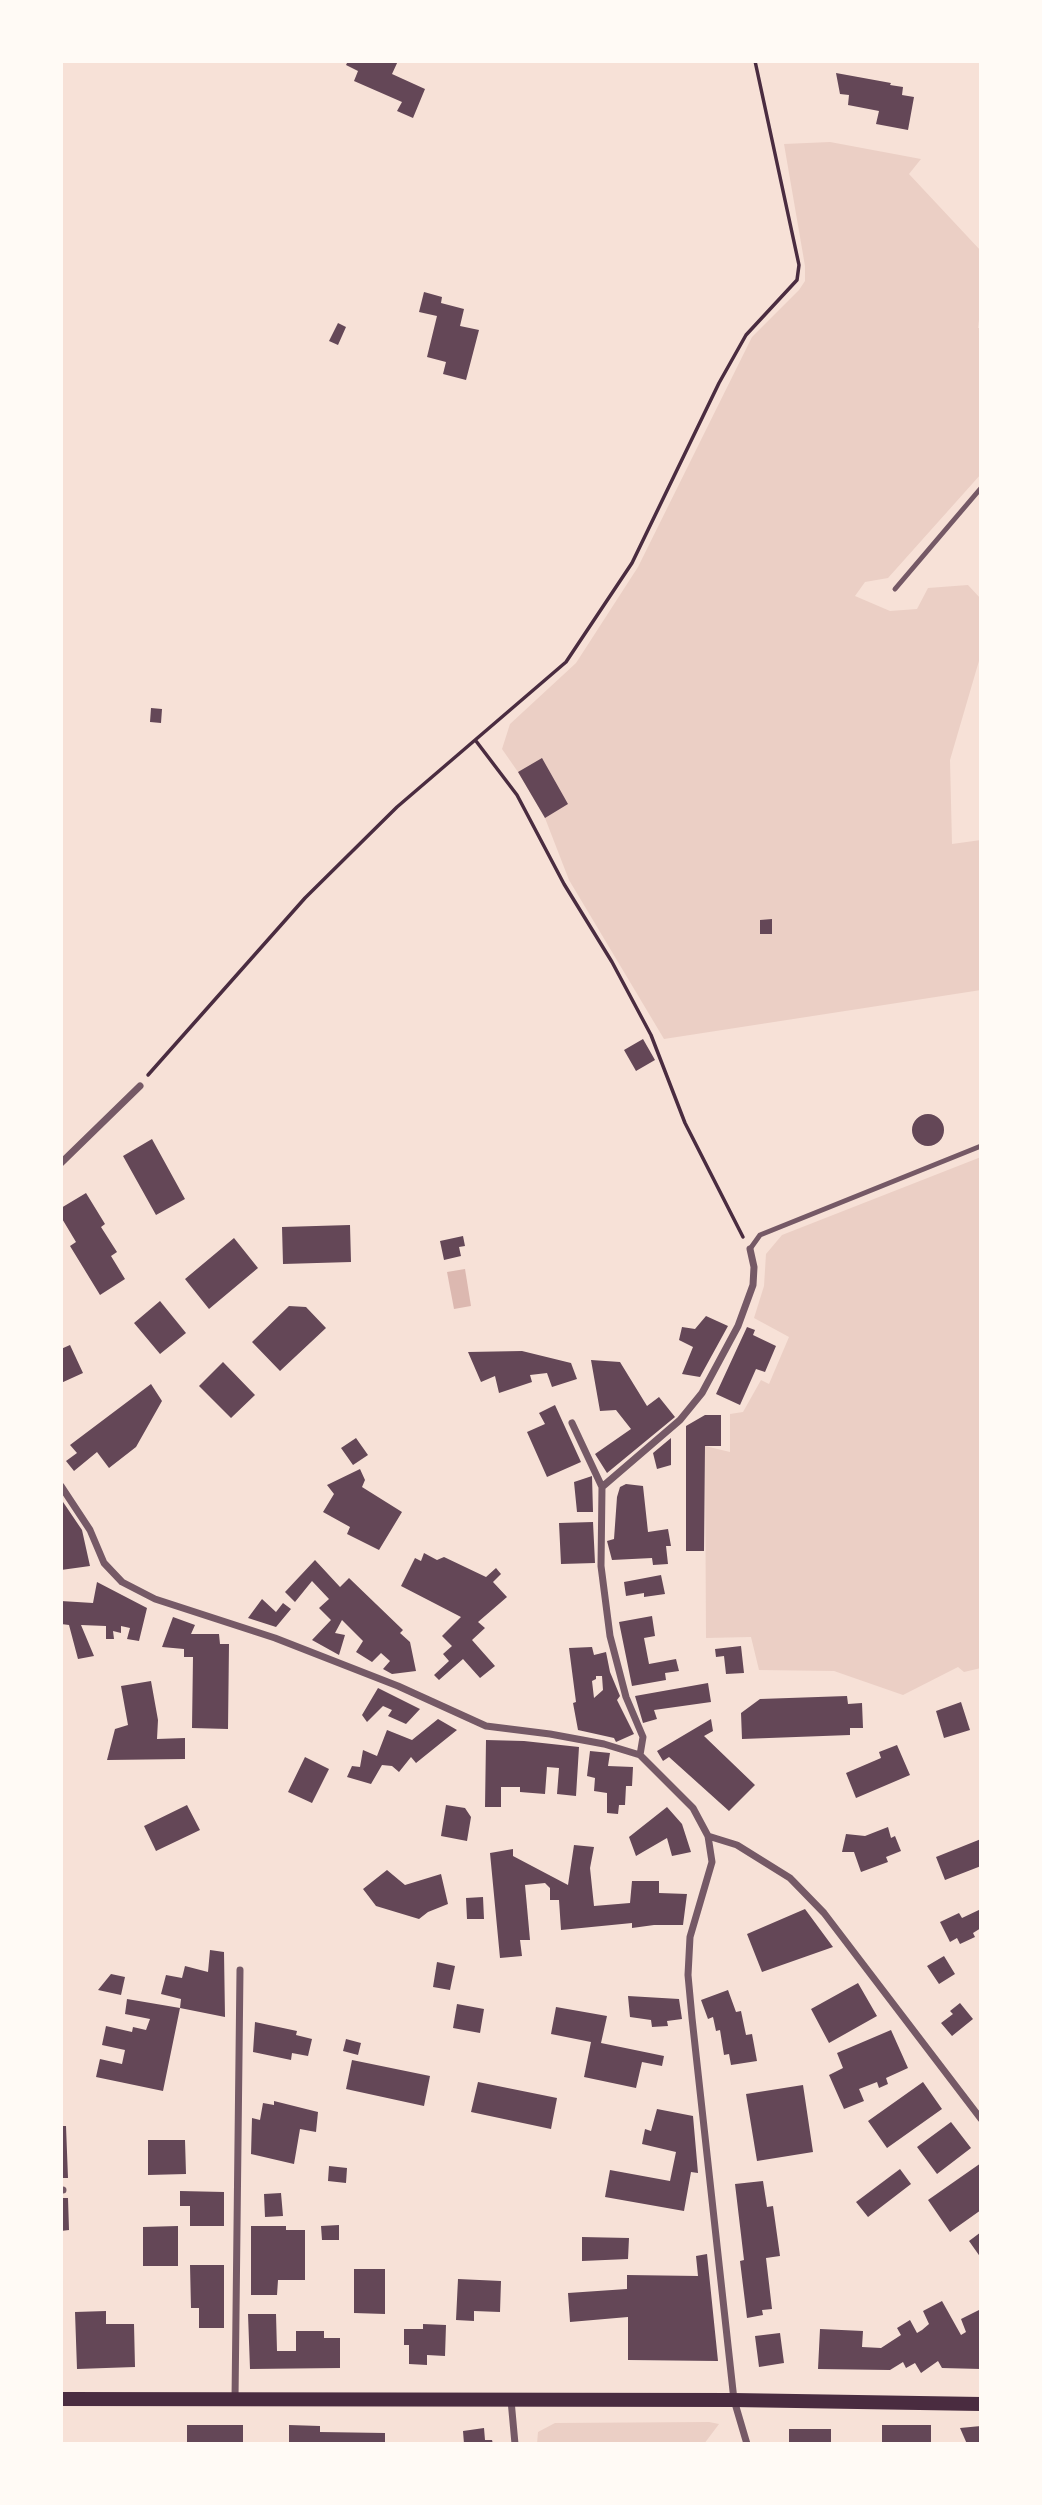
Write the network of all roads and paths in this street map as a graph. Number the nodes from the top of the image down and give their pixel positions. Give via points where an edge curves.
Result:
1 (755, 61) edge
2 (981, 488) edge
3 (895, 589) dead end
4 (476, 741) junction
5 (139, 1086) joint
6 (981, 1146) edge
7 (61, 1163) edge
8 (750, 1250) junction
9 (572, 1423) dead end
10 (61, 1486) edge
11 (602, 1487) junction
12 (640, 1755) junction
13 (708, 1836) junction
14 (240, 1970) dead end
15 (981, 2119) edge
16 (61, 2399) edge
17 (235, 2399) junction
18 (511, 2400) junction
19 (734, 2400) junction
20 (981, 2404) edge
21 (515, 2444) edge
22 (747, 2444) edge

1 - 4 path via 799,265 797,280 746,335 632,563 566,662
2 - 3 lane
4 - 5 path via 397,807 305,898
4 - 8 path via 517,795 612,962 651,1035 685,1123
5 - 7 street
6 - 8 lane via 760,1235
8 - 11 street via 753,1285 702,1393 680,1420
9 - 11 street
10 - 12 street via 90,1530 104,1563 122,1582 155,1599 398,1686 486,1726 604,1744
11 - 12 street via 601,1566 610,1636 626,1697 643,1737
12 - 13 street via 693,1808
13 - 15 street via 737,1845 790,1878 824,1913
13 - 19 street via 712,1862 690,1937 688,1975
14 - 17 street
16 - 17 main road
17 - 18 main road
18 - 19 main road
18 - 21 street
19 - 20 main road
19 - 22 street

